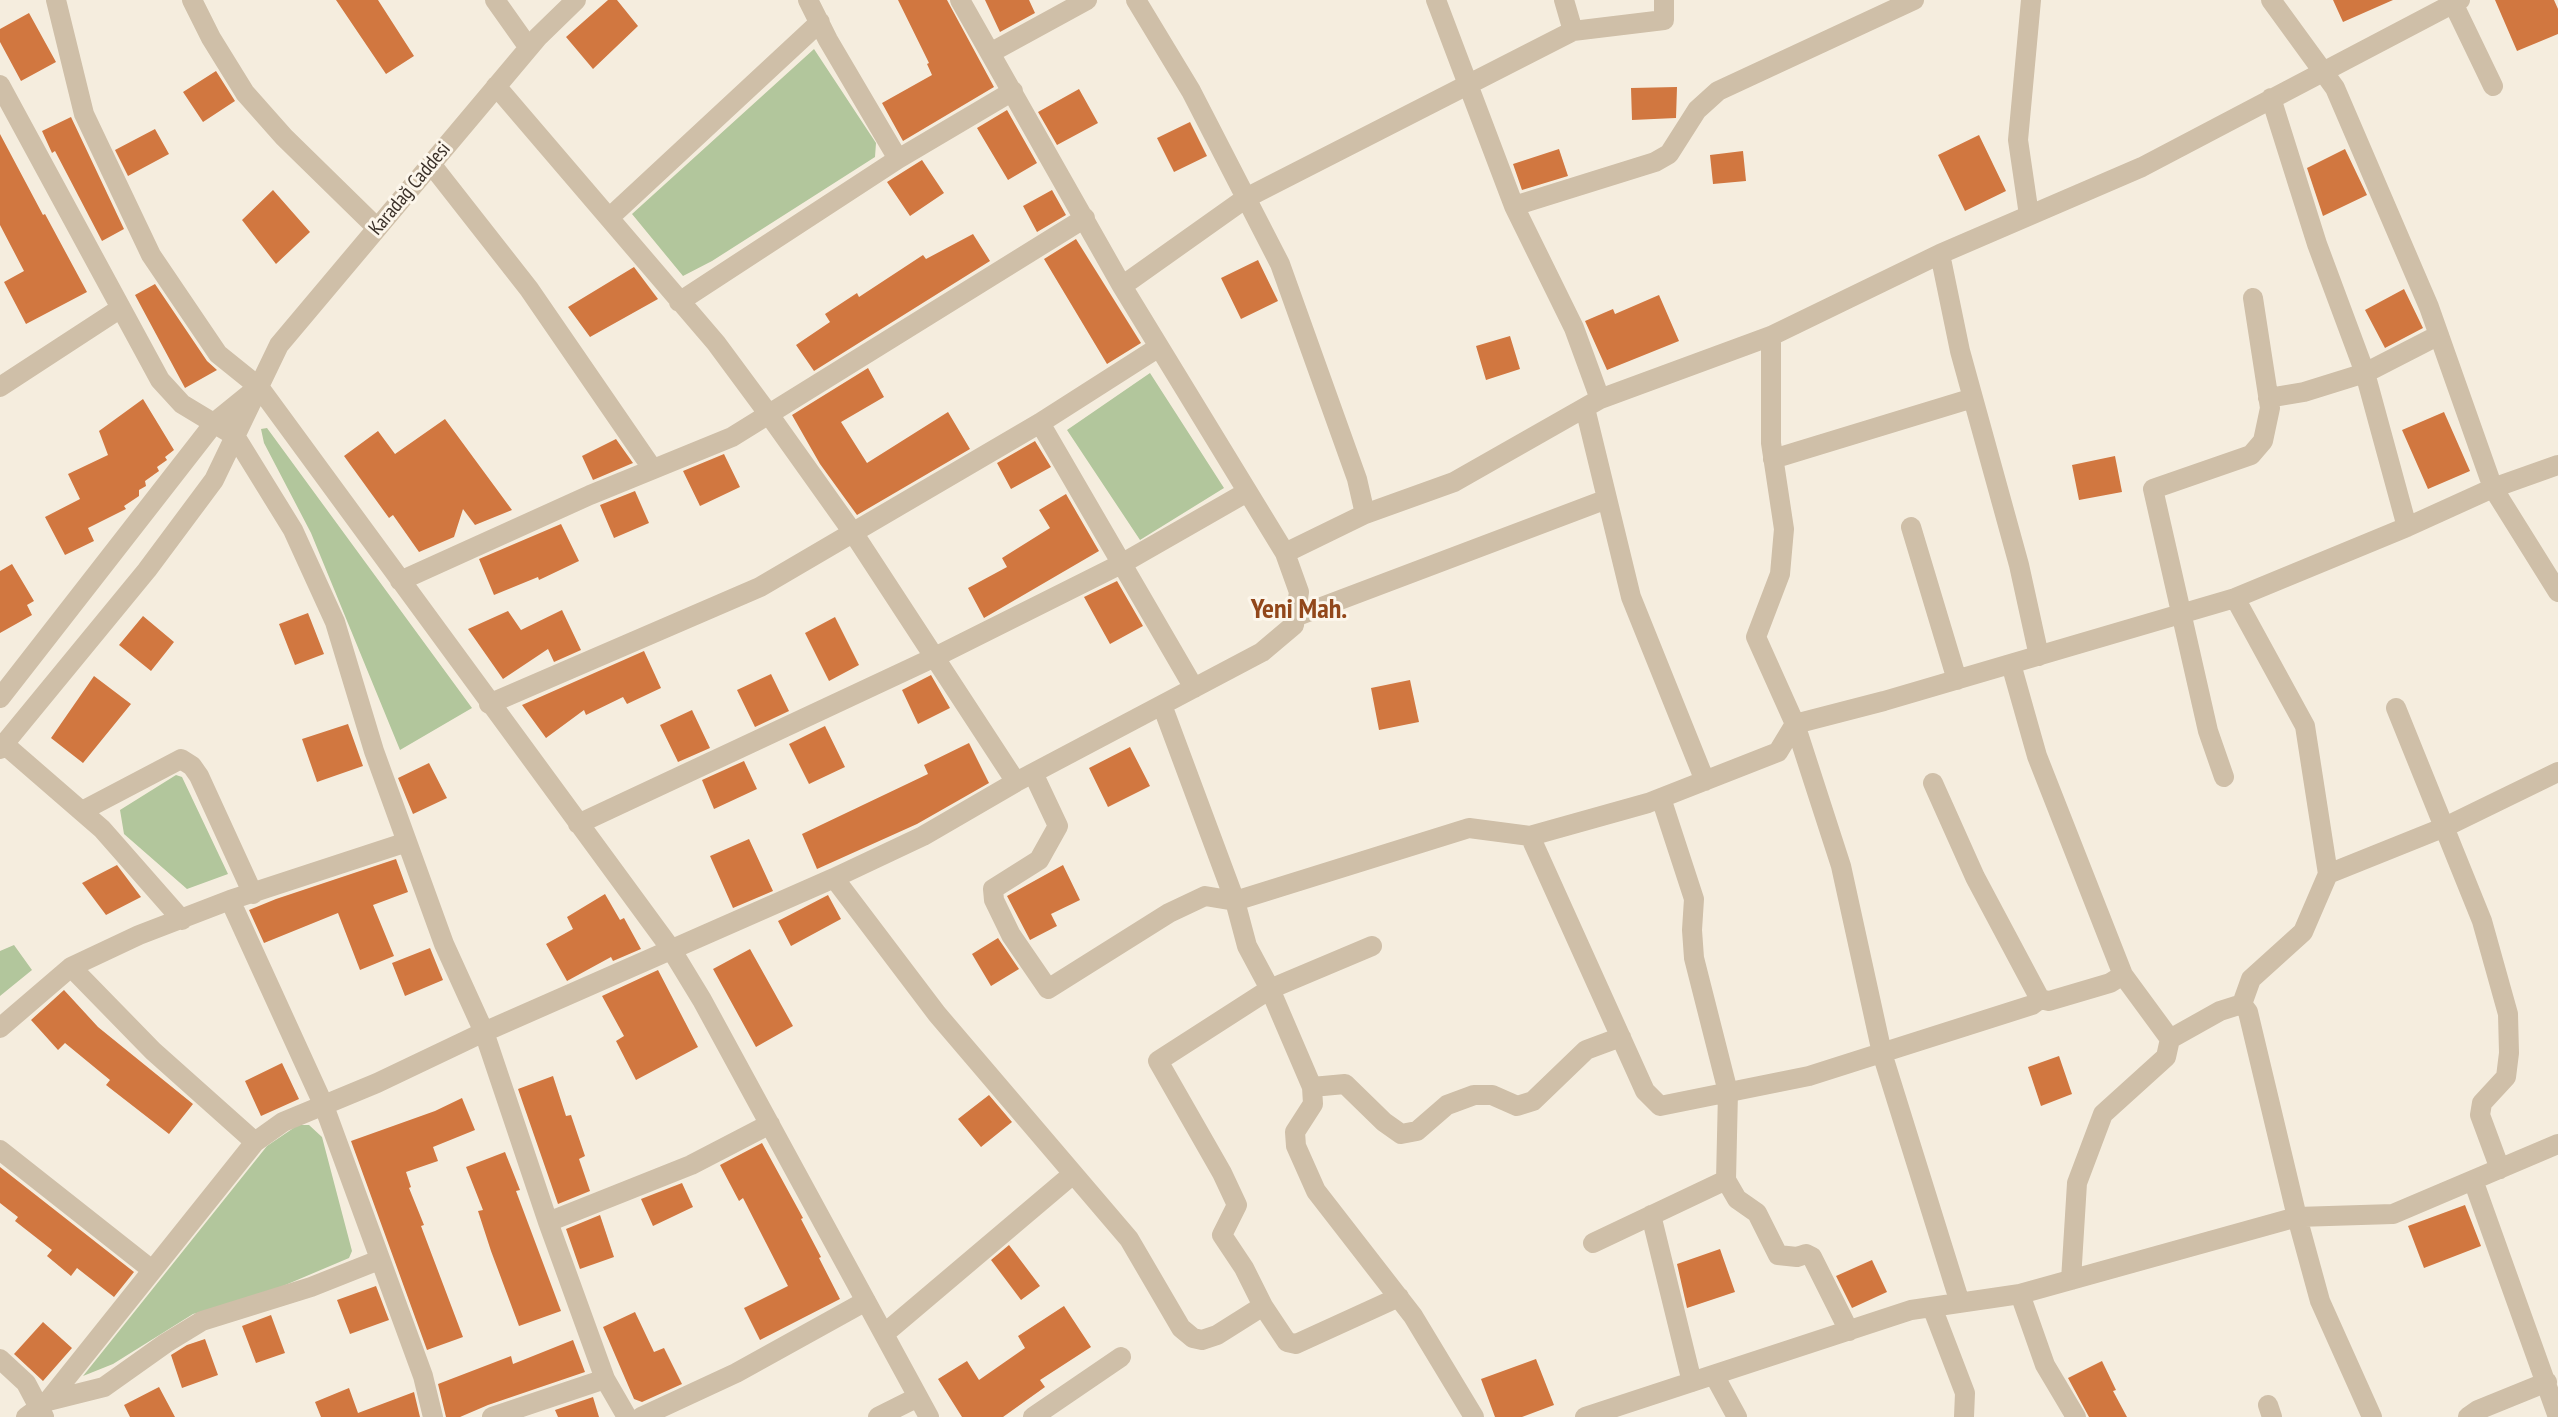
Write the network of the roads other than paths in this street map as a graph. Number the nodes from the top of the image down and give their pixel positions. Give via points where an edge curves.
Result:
1 (56, 0) edge
2 (192, 0) edge
3 (495, 0) edge
4 (576, 0) edge
5 (808, 0) edge
6 (960, 0) edge
7 (1087, 0) edge
8 (1136, 0) edge
9 (1436, 0) edge
10 (1564, 0) edge
11 (1664, 0) edge
12 (1914, 0) edge
13 (2031, 0) edge
14 (2271, 0) edge
15 (2457, 2) edge
16 (820, 22) junction
17 (1573, 31) junction
18 (529, 48) junction
19 (990, 53) junction
20 (2323, 70) junction
21 (1468, 82) junction
22 (0, 85) edge
23 (496, 86) junction
24 (2493, 86) dead end
25 (1013, 91) junction
26 (2271, 98) junction
27 (898, 159) junction
28 (431, 164) junction
29 (1246, 198) junction
30 (1514, 206) junction
31 (2029, 215) junction
32 (609, 218) junction
33 (1085, 218) junction
34 (377, 228) junction
35 (1940, 254) junction
36 (1122, 286) junction
37 (2253, 298) dead end
38 (679, 302) junction
39 (121, 308) junction
40 (2439, 335) junction
41 (1771, 336) junction
42 (1159, 347) junction
43 (2365, 373) junction
44 (0, 387) edge
45 (259, 387) junction
46 (1973, 398) junction
47 (2268, 398) junction
48 (1593, 404) junction
49 (770, 416) junction
50 (215, 422) junction
51 (1040, 423) junction
52 (235, 436) junction
53 (1773, 459) junction
54 (2558, 465) edge
55 (652, 468) junction
56 (2493, 488) junction
57 (1247, 492) junction
58 (1607, 499) junction
59 (1365, 514) junction
60 (1911, 527) dead end
61 (2407, 527) junction
62 (854, 534) junction
63 (1285, 553) junction
64 (1123, 563) junction
65 (400, 581) junction
66 (2558, 592) edge
67 (2235, 598) junction
68 (2183, 613) junction
69 (1295, 617) junction
70 (2039, 656) junction
71 (935, 657) junction
72 (2011, 664) junction
73 (1957, 680) junction
74 (1194, 688) junction
75 (0, 698) edge
76 (489, 704) junction
77 (1162, 705) junction
78 (2396, 708) dead end
79 (1795, 724) junction
80 (2, 747) edge
81 (2558, 772) edge
82 (1025, 777) junction
83 (2224, 777) dead end
84 (1705, 781) junction
85 (1933, 783) dead end
86 (1661, 798) junction
87 (82, 811) junction
88 (578, 824) junction
89 (2445, 827) junction
90 (1530, 836) junction
91 (407, 842) junction
92 (2328, 874) junction
93 (834, 878) junction
94 (253, 894) junction
95 (230, 900) junction
96 (1235, 901) junction
97 (182, 920) junction
98 (1372, 946) dead end
99 (671, 949) junction
100 (71, 967) junction
101 (2123, 975) junction
102 (1270, 989) junction
103 (2040, 999) junction
104 (2242, 1004) junction
105 (0, 1028) edge
106 (484, 1032) junction
107 (1621, 1037) junction
108 (2170, 1039) junction
109 (1882, 1053) junction
110 (1312, 1087) junction
111 (1728, 1092) junction
112 (324, 1106) junction
113 (770, 1124) junction
114 (255, 1142) junction
115 (2558, 1144) edge
116 (0, 1150) edge
117 (2500, 1169) junction
118 (1073, 1174) junction
119 (1726, 1180) junction
120 (2473, 1180) junction
121 (1651, 1215) junction
122 (2297, 1217) junction
123 (548, 1222) junction
124 (1593, 1243) dead end
125 (379, 1260) junction
126 (152, 1270) junction
127 (2071, 1280) junction
128 (2020, 1294) junction
129 (1399, 1297) junction
130 (866, 1301) junction
131 (1960, 1303) junction
132 (1263, 1306) junction
133 (1932, 1307) junction
134 (1849, 1331) junction
135 (884, 1334) junction
136 (1121, 1357) dead end
137 (0, 1359) edge
138 (1714, 1375) junction
139 (605, 1379) junction
140 (1692, 1382) junction
141 (2547, 1382) junction
142 (918, 1397) junction
143 (39, 1411) edge
144 (433, 1417) edge
145 (492, 1417) edge
146 (627, 1417) edge
147 (641, 1417) edge
148 (878, 1417) edge
149 (929, 1417) edge
150 (1033, 1417) edge
151 (1474, 1417) edge
152 (1585, 1417) edge
153 (1737, 1417) edge
154 (1964, 1417) edge
155 (2076, 1417) edge
156 (2372, 1417) edge
157 (2468, 1417) edge
158 (2558, 1417) edge

1 - 45 street via 84,114 151,255 218,354
2 - 34 street via 245,93
3 - 18 street
4 - 18 street, Karadağ Caddesi
5 - 16 street
6 - 19 street
7 - 19 street
8 - 29 street
9 - 21 street
10 - 17 street
11 - 17 street via 1664,20
12 - 30 street via 1718,91 1697,110 1669,154 1655,162
13 - 31 street via 2018,140
14 - 20 street
15 - 20 street
15 - 24 street
16 - 27 street
16 - 32 street
17 - 21 street
18 - 23 street, Karadağ Caddesi
19 - 25 street
20 - 26 street
20 - 40 street
21 - 29 street
21 - 30 street
22 - 39 street
23 - 28 street, Karadağ Caddesi
23 - 32 street
25 - 27 street
25 - 33 street
26 - 31 street via 2142,167
26 - 43 street
27 - 38 street
28 - 34 street, Karadağ Caddesi
28 - 55 street via 529,289
29 - 36 street
29 - 59 street via 1291,293
30 - 48 street via 1574,328
31 - 35 street
32 - 38 street
33 - 36 street
33 - 49 street
34 - 45 street, Karadağ Caddesi via 279,345
35 - 41 street
35 - 46 street
36 - 42 street
37 - 47 street
38 - 49 street
39 - 44 street
39 - 50 street via 160,380 182,404
40 - 43 street
40 - 56 street
41 - 48 street
41 - 53 street
42 - 51 street
42 - 57 street
43 - 47 street
43 - 61 street
45 - 50 street
45 - 52 street, Karadağ Caddesi
45 - 65 street
46 - 53 street
46 - 70 street
47 - 68 street via 2263,441 2251,455 2153,489
48 - 58 street
48 - 59 street via 1454,482
49 - 55 street
49 - 62 street
50 - 52 street
50 - 75 street
51 - 62 street
51 - 64 street
52 - 80 street, Karadağ Caddesi via 214,480 155,559
52 - 91 street via 293,530 335,622
53 - 79 street via 1784,529 1780,574 1756,637
54 - 56 street
55 - 65 street
56 - 61 street
56 - 66 street
57 - 63 street
57 - 64 street
58 - 69 street
58 - 84 street via 1631,597
59 - 63 street
60 - 73 street
61 - 67 street
62 - 71 street
62 - 76 street via 760,587
63 - 69 street via 1299,592
64 - 71 street
64 - 74 street
65 - 76 street
67 - 68 street
67 - 92 street via 2305,726
68 - 70 street
68 - 83 street via 2208,731
69 - 74 street via 1294,625 1262,652
70 - 72 street
71 - 82 street
71 - 88 street
72 - 73 street
72 - 101 street via 2037,756
73 - 79 street
74 - 77 street
76 - 88 street
77 - 82 street
77 - 96 street
78 - 89 street
79 - 84 street via 1778,752
79 - 109 street via 1841,866
80 - 87 street
81 - 89 street
82 - 93 street via 923,836
82 - 96 street via 1058,826 1039,860 993,889 994,900 1048,989 1205,896
84 - 86 street
85 - 103 street via 1975,877
86 - 90 street
86 - 111 street via 1694,899 1694,958
87 - 94 street via 181,759 199,776
87 - 97 street
88 - 99 street
89 - 92 street
89 - 117 street via 2482,921 2508,1014 2506,1077 2482,1103 2480,1115
90 - 96 street via 1469,828
90 - 107 street
91 - 94 street
91 - 106 street via 444,944
92 - 104 street via 2303,932 2251,979
93 - 99 street
93 - 118 street via 937,1014
94 - 95 street
95 - 97 street
95 - 112 street
96 - 102 street via 1247,946
97 - 100 street
98 - 102 street
99 - 106 street
99 - 113 street
100 - 105 street
100 - 114 street via 153,1051
101 - 103 street via 2049,1001
101 - 108 street
102 - 110 street
102 - 132 street via 1158,1061 1237,1205 1222,1235
103 - 109 street
104 - 108 street
104 - 122 street
106 - 112 street
106 - 123 street
107 - 110 street via 1586,1050 1533,1101 1517,1106 1492,1095 1474,1095 1447,1105 1417,1131 1401,1134 1345,1084
107 - 111 street via 1645,1091 1660,1106
108 - 127 street via 2166,1057 2103,1114 2077,1183
109 - 111 street via 1809,1076
109 - 131 street
110 - 129 street via 1313,1104 1295,1132 1296,1146 1316,1191
111 - 119 street
112 - 114 street via 283,1122
112 - 125 street
113 - 123 street via 691,1165
113 - 130 street
114 - 126 street
115 - 117 street
116 - 126 street
117 - 120 street
118 - 132 street via 1129,1239 1181,1328 1193,1338 1217,1335
118 - 135 street
119 - 121 street
119 - 134 street via 1737,1199 1757,1213 1778,1255 1812,1257
120 - 122 street via 2393,1214
120 - 141 street
121 - 124 street
121 - 140 street
122 - 127 street
122 - 156 street via 2320,1301
123 - 139 street
125 - 143 street via 202,1321 104,1387
125 - 144 street
126 - 143 street
127 - 128 street
128 - 131 street
128 - 155 street via 2045,1365
129 - 132 street via 1296,1344 1287,1342
129 - 151 street
130 - 135 street
130 - 147 street via 736,1373
131 - 133 street
133 - 134 street
133 - 154 street via 1965,1393
134 - 138 street
135 - 142 street
136 - 150 street
137 - 143 street via 26,1383
138 - 140 street
138 - 153 street
139 - 145 street
139 - 146 street
140 - 152 street
141 - 157 street
141 - 158 street
142 - 148 street
142 - 149 street

